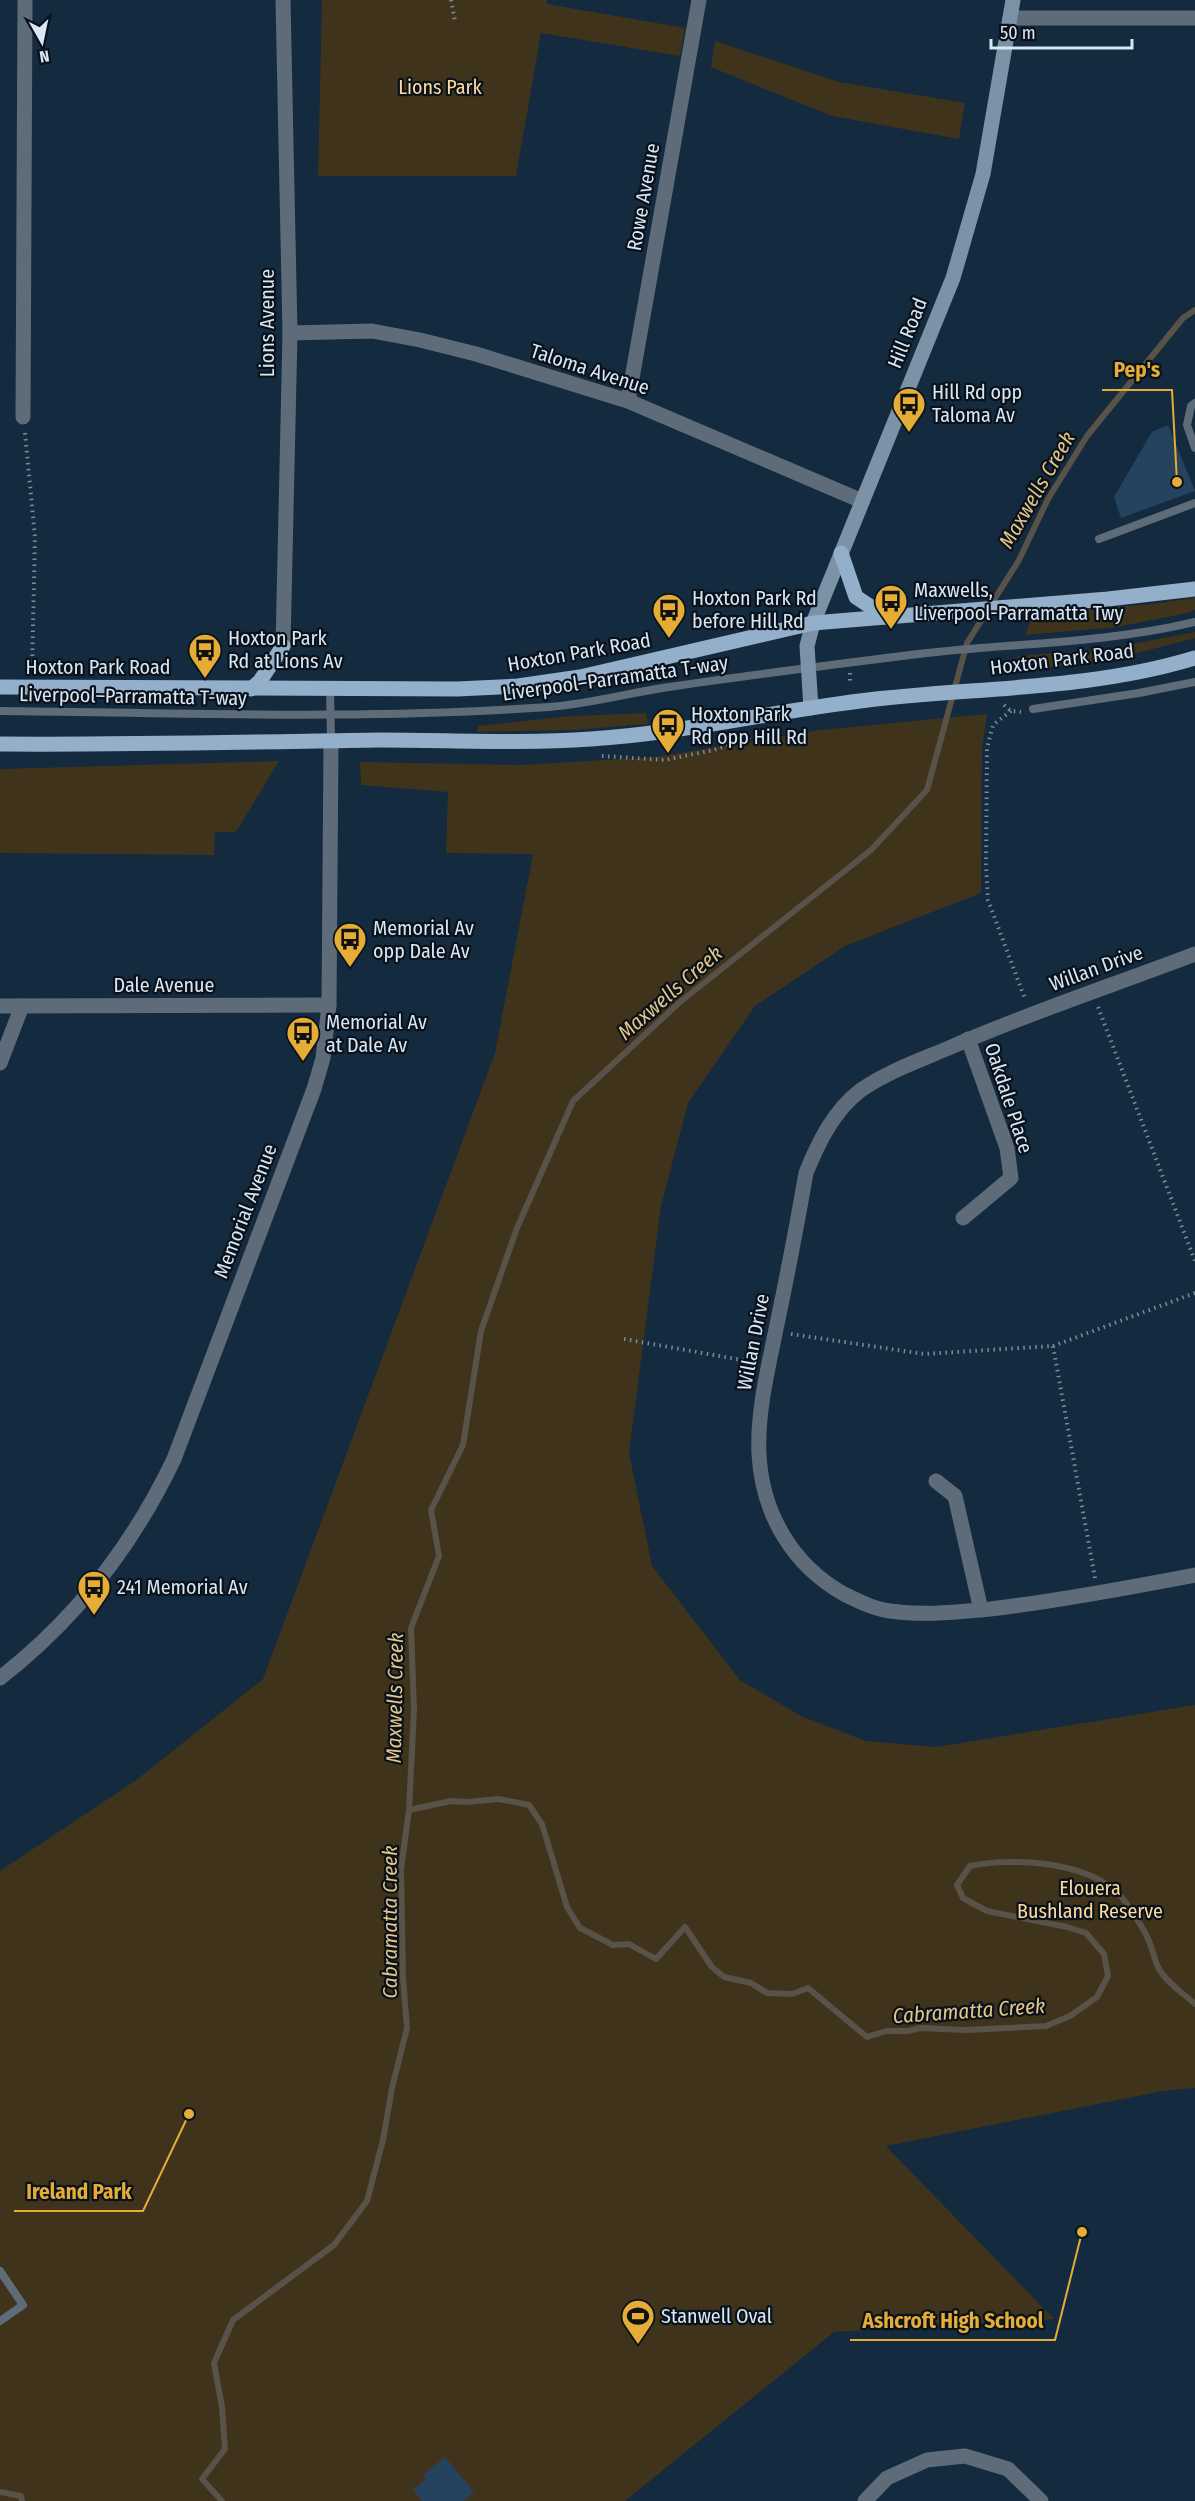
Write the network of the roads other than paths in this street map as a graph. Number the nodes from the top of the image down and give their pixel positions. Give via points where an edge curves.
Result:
1 (25, 0) edge
2 (283, 0) edge
3 (699, 0) edge
4 (1013, 0) edge
5 (1010, 18) junction
6 (1195, 18) edge
7 (290, 333) junction
8 (628, 401) junction
9 (1195, 403) edge
10 (1192, 416) edge
11 (23, 417) road end
12 (1195, 448) edge
13 (862, 501) junction
14 (1195, 503) edge
15 (1099, 539) dead end
16 (841, 553) junction
17 (1195, 589) edge
18 (886, 617) junction
19 (1195, 622) edge
20 (813, 623) junction
21 (283, 646) joint
22 (1195, 658) edge
23 (807, 668) junction
24 (1195, 682) edge
25 (0, 687) edge
26 (251, 689) junction
27 (330, 689) junction
28 (811, 708) junction
29 (1033, 709) road end
30 (0, 711) edge
31 (330, 715) junction
32 (331, 741) junction
33 (0, 744) edge
34 (1195, 954) edge
35 (329, 1005) junction
36 (0, 1006) edge
37 (22, 1006) junction
38 (968, 1040) junction
39 (0, 1063) edge
40 (963, 1218) dead end
41 (936, 1481) dead end
42 (1195, 1575) edge
43 (981, 1610) junction
44 (0, 1678) edge
45 (0, 2271) edge
46 (0, 2321) edge
47 (865, 2501) edge
48 (1041, 2501) edge

1 - 11 street
2 - 7 street, Lions Avenue
3 - 8 street, Rowe Avenue
4 - 5 main road, Hill Road
5 - 6 street
5 - 13 main road, Hill Road via 984,174 953,278
7 - 8 street, Taloma Avenue via 372,332 420,340
7 - 21 street, Lions Avenue
8 - 13 street, Taloma Avenue
9 - 10 lane via 1191,406
10 - 12 lane via 1187,425
13 - 16 main road, Hill Road
14 - 15 lane
16 - 18 main road via 856,597
16 - 20 main road, Hill Road
17 - 18 main road, Hoxton Park Road
18 - 20 main road, Hoxton Park Road
19 - 23 lane, Liverpool–Parramatta T-way via 1154,632 912,654
20 - 23 main road, Hill Road
20 - 27 main road, Hoxton Park Road via 547,682 458,689
21 - 26 main road
22 - 28 main road, Hoxton Park Road via 1131,673
23 - 28 main road, Hill Road
23 - 31 lane, Liverpool–Parramatta T-way via 554,706
24 - 29 lane
25 - 26 main road, Hoxton Park Road
26 - 27 main road, Hoxton Park Road
27 - 31 lane, Memorial Avenue
28 - 32 main road, Hoxton Park Road via 591,739
30 - 31 lane, Liverpool–Parramatta T-way
31 - 32 lane, Memorial Avenue
32 - 33 main road, Hoxton Park Road
32 - 35 street, Memorial Avenue
34 - 38 street, Willan Drive
35 - 37 street, Dale Avenue
35 - 44 street, Memorial Avenue via 315,1089 174,1459 155,1499 132,1537 76,1608
36 - 37 street, Dale Avenue
37 - 39 street
38 - 40 street, Oakdale Place via 1007,1148 1011,1178
38 - 43 street, Willan Drive via 888,1074 860,1091 842,1108 815,1149 806,1173 768,1365 760,1464 772,1518 788,1545 810,1570 835,1589 888,1611 917,1614
41 - 43 street via 955,1496
42 - 43 street, Willan Drive
45 - 46 lane via 23,2305
47 - 48 street via 887,2478 927,2460 965,2456 1008,2469

